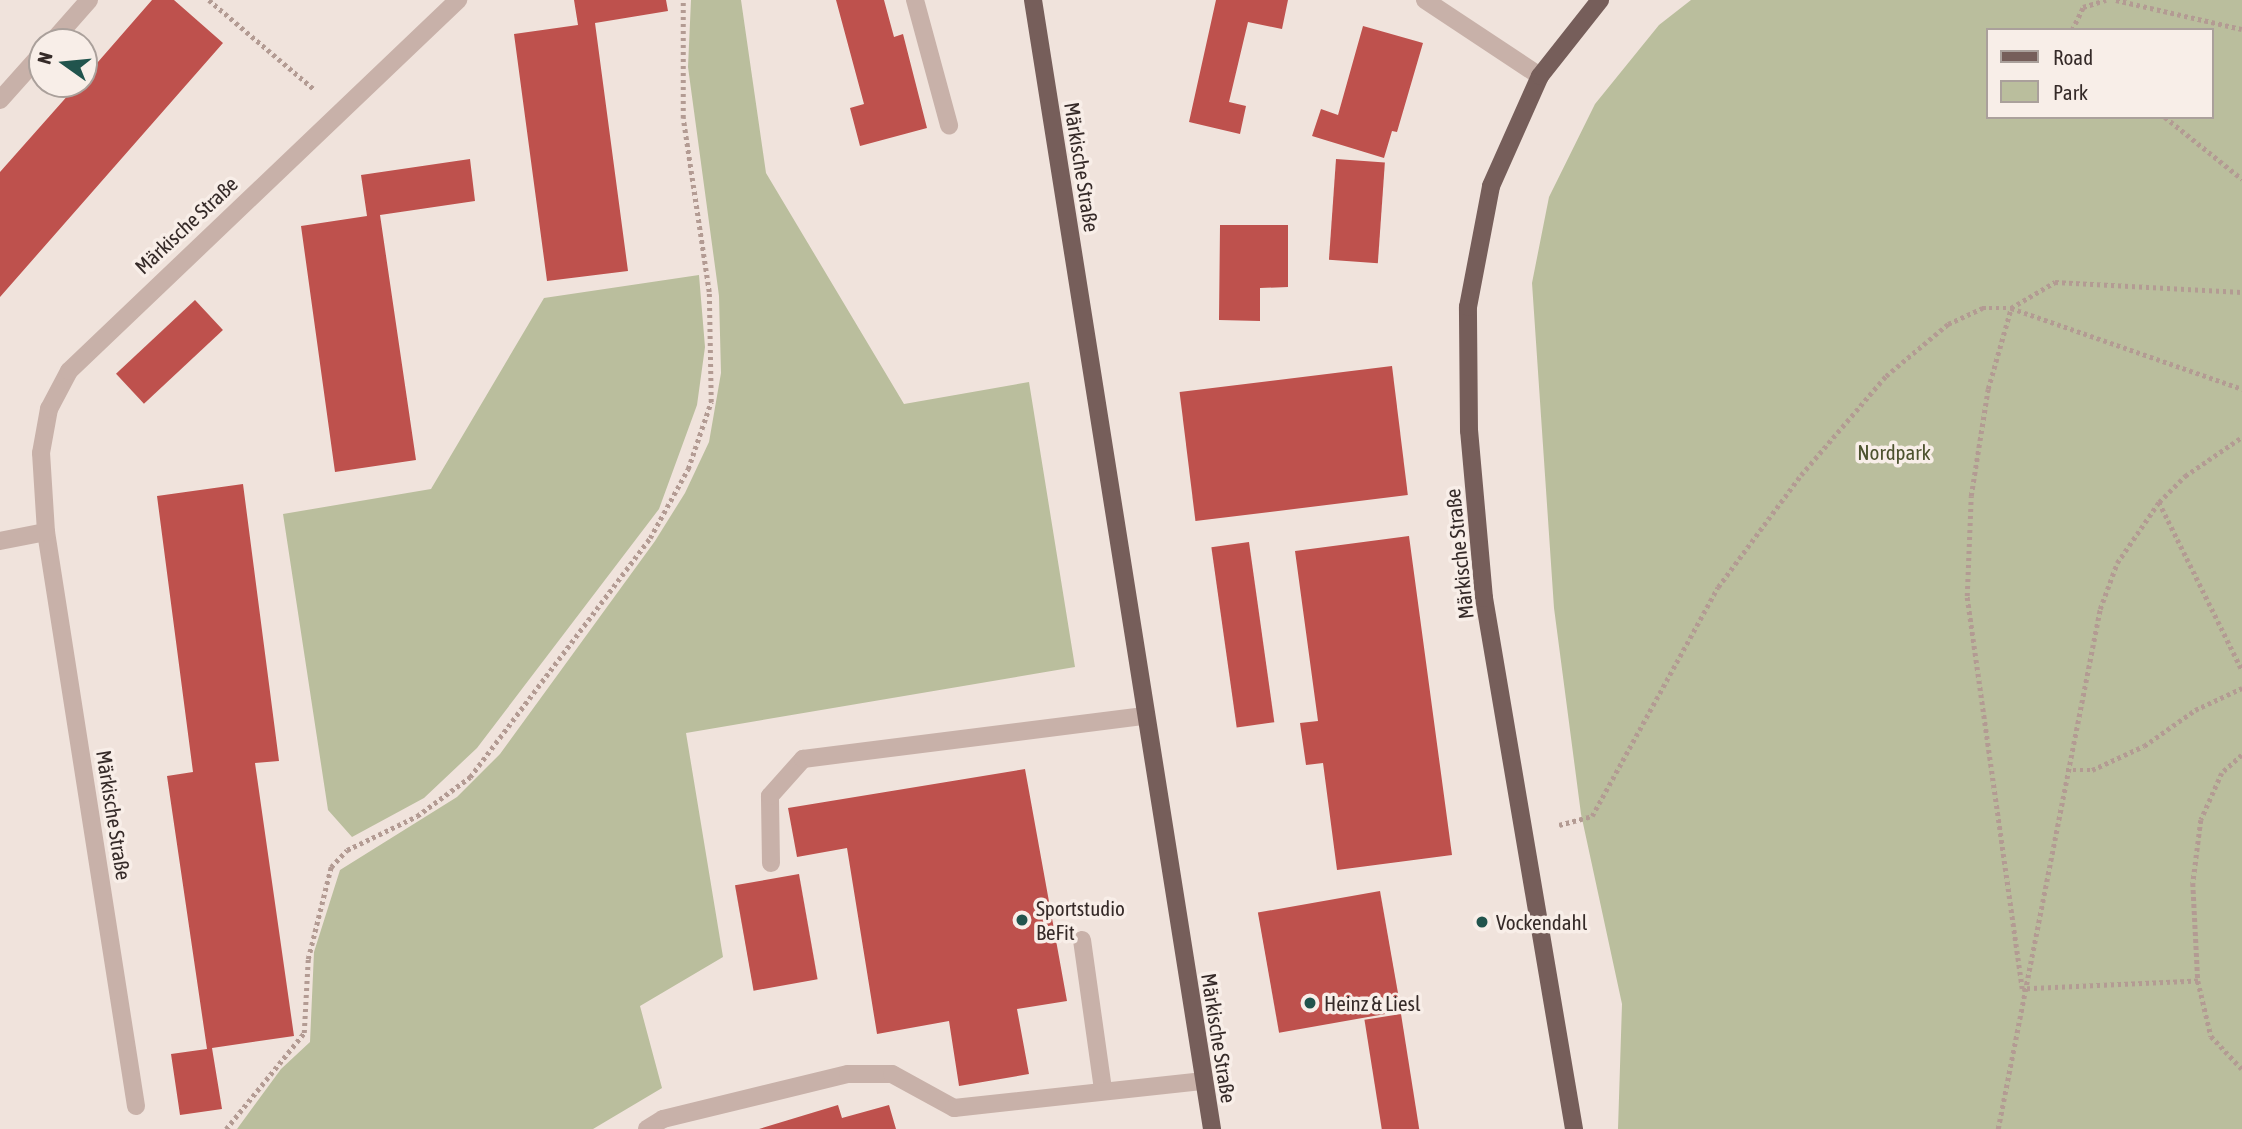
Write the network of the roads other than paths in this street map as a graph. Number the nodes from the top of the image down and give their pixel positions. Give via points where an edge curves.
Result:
1 (89, 0) edge
2 (458, 0) edge
3 (915, 0) edge
4 (1033, 0) edge
5 (1425, 0) edge
6 (1600, 0) edge
7 (64, 28) edge
8 (28, 69) edge
9 (1540, 76) junction
10 (0, 100) edge
11 (949, 125) dead end
12 (46, 532) junction
13 (0, 541) edge
14 (1144, 716) junction
15 (771, 863) dead end
16 (1082, 940) dead end
17 (1202, 1081) junction
18 (1103, 1089) junction
19 (136, 1106) dead end
20 (647, 1129) edge
21 (1212, 1129) edge
22 (1574, 1129) edge

1 - 7 street
2 - 12 street, Märkische Straße via 69,371 49,409 41,453
3 - 11 street
4 - 14 main road, Märkische Straße
5 - 9 street
6 - 9 main road, Märkische Straße
8 - 10 street
9 - 22 main road, Märkische Straße via 1491,186 1468,307 1469,431 1484,598
12 - 13 street
12 - 19 street, Märkische Straße
14 - 15 street via 803,759 770,796
14 - 17 main road, Märkische Straße
16 - 18 street
17 - 18 street
17 - 21 main road, Märkische Straße
18 - 20 street via 954,1108 892,1074 848,1074 663,1119

